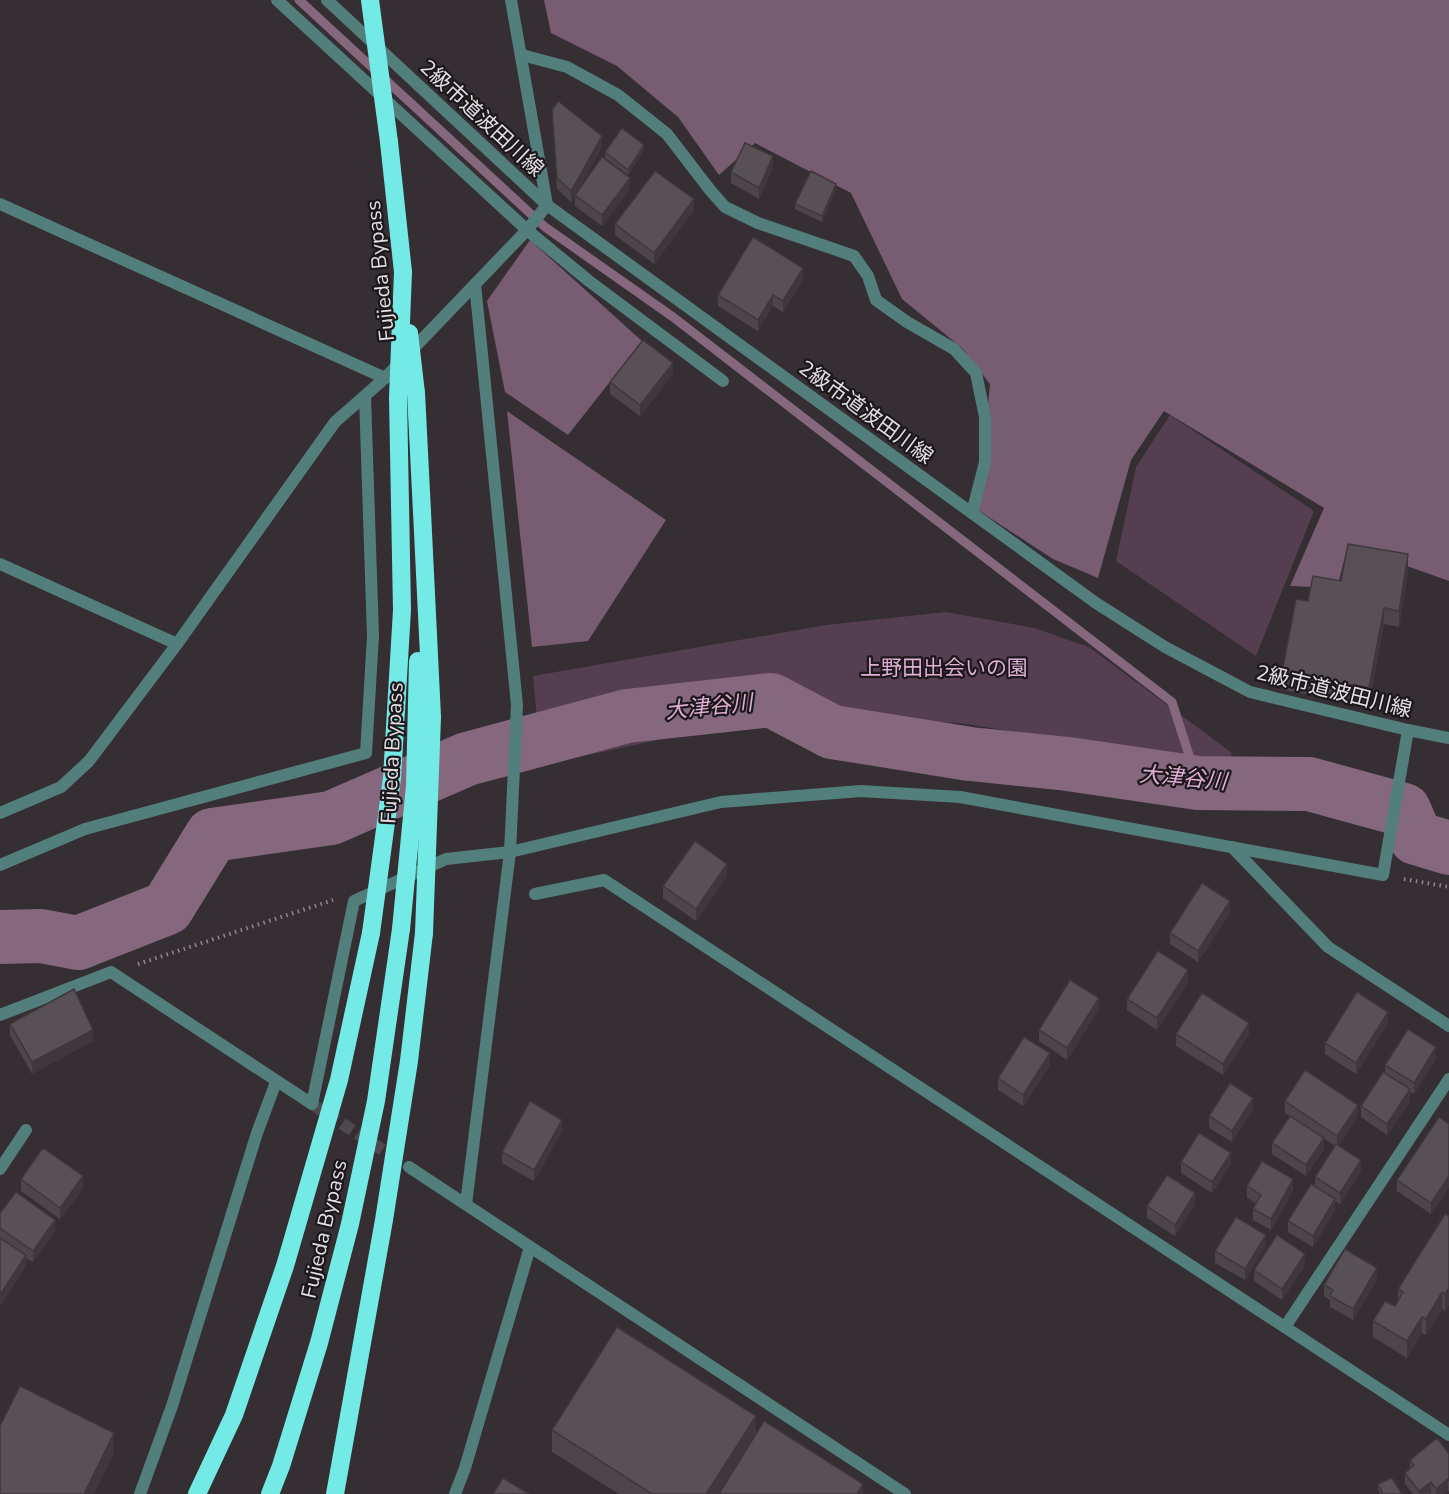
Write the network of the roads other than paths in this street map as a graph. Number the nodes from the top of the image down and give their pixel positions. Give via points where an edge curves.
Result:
1 (277, 0) edge
2 (327, 0) edge
3 (370, 0) edge
4 (511, 0) edge
5 (522, 55) junction
6 (0, 204) edge
7 (548, 205) junction
8 (527, 230) junction
9 (403, 272) junction
10 (475, 284) junction
11 (385, 378) junction
12 (723, 381) dead end
13 (365, 396) junction
14 (422, 512) junction
15 (972, 513) junction
16 (0, 564) edge
17 (177, 644) junction
18 (1408, 730) junction
19 (1449, 738) edge
20 (0, 813) edge
21 (510, 846) junction
22 (1232, 847) junction
23 (0, 865) edge
24 (535, 894) dead end
25 (0, 1016) edge
26 (1449, 1026) edge
27 (1449, 1079) edge
28 (276, 1082) junction
29 (26, 1130) dead end
30 (409, 1167) tunnel mouth
31 (0, 1169) edge
32 (466, 1204) junction
33 (530, 1247) junction
34 (1285, 1327) junction
35 (1449, 1435) edge
36 (140, 1494) edge
37 (197, 1494) edge
38 (270, 1494) edge
39 (335, 1494) edge
40 (455, 1494) edge
41 (905, 1494) edge

1 - 8 street
2 - 7 street, 2級市道波田川線
3 - 9 highway, Fujieda Bypass, bridge
4 - 5 street
5 - 7 street
5 - 15 street via 567,67 618,95 667,134 725,207 758,224 854,256 868,276 876,300 954,349 976,373 985,417 985,462
6 - 11 street
7 - 8 street
7 - 15 street, 2級市道波田川線
8 - 10 street
8 - 12 street
9 - 14 highway, Fujieda Bypass, bridge via 416,393
9 - 37 highway, bridge via 398,397 402,610 392,778 371,933 339,1080 285,1266 234,1415
10 - 11 street
10 - 21 street via 517,705
11 - 13 street
13 - 17 street via 335,422
13 - 23 street via 373,636 366,753 85,829
14 - 38 highway, Fujieda Bypass, bridge via 415,786 401,928 376,1101 319,1344
14 - 39 highway, bridge via 432,717 424,933 384,1220
15 - 18 street, 2級市道波田川線 via 1155,641 1250,692
16 - 17 street
17 - 20 street via 89,761 61,787
18 - 19 street, 2級市道波田川線
18 - 22 street via 1383,875
21 - 22 street via 721,802 861,791 960,797
21 - 28 street via 446,859 354,901 312,1104
21 - 32 street
22 - 26 street via 1328,947
24 - 34 street via 604,880
25 - 28 street via 111,972
27 - 34 street
28 - 36 street
29 - 31 street
30 - 32 street
32 - 33 street
33 - 40 street
33 - 41 street
34 - 35 street

